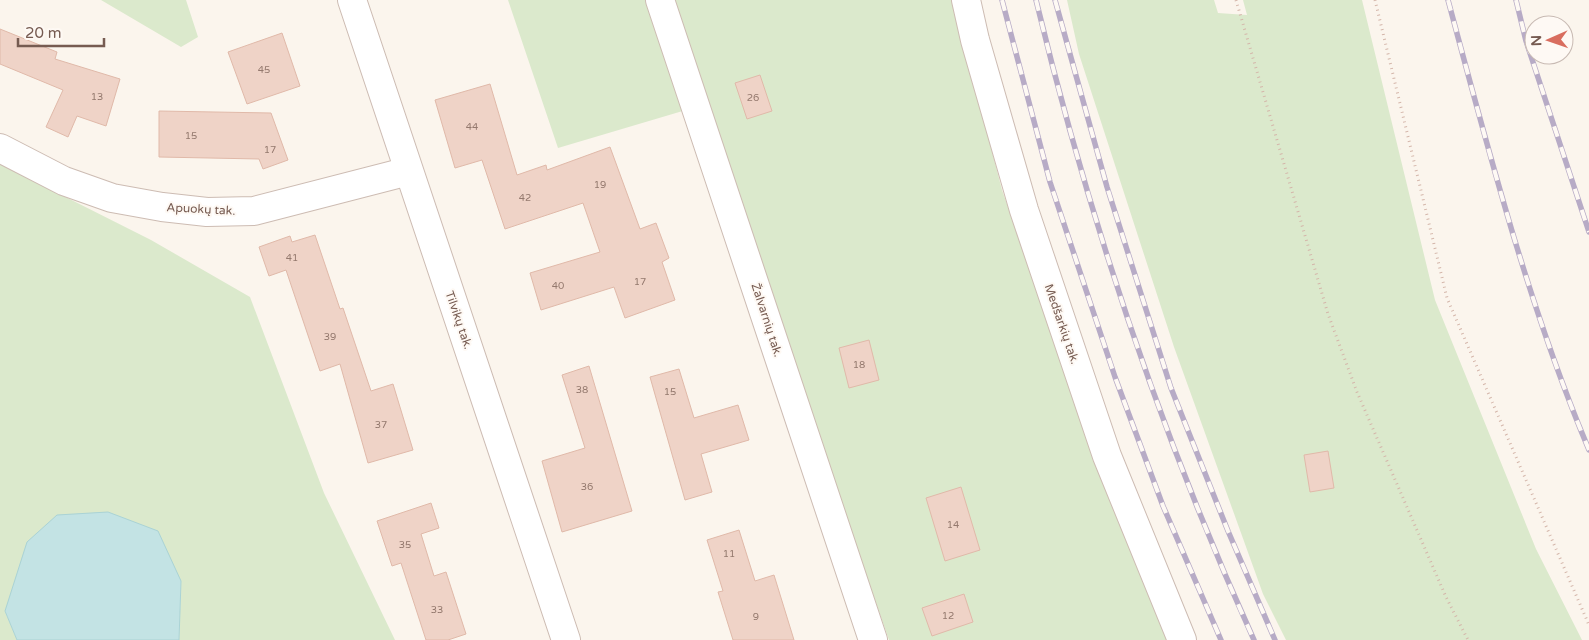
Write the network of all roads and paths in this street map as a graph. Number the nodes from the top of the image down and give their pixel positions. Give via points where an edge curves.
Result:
1 (352, 0) edge
2 (660, 0) edge
3 (966, 0) edge
4 (1236, 0) edge
5 (1375, 0) edge
6 (0, 148) edge
7 (409, 171) junction
8 (1589, 625) edge
9 (566, 640) edge
10 (873, 640) edge
11 (1182, 640) edge
12 (1468, 640) edge

1 - 7 street, Tilvikų tak.
2 - 10 street, Žalvarnių tak.
3 - 11 street, Medšarkių tak. via 1024,210 1103,446
4 - 12 path via 1328,314 1357,392 1446,597
5 - 8 path via 1448,298
6 - 7 street, Apuokų tak. via 64,181 112,198 207,212 254,211
7 - 9 street, Tilvikų tak.

